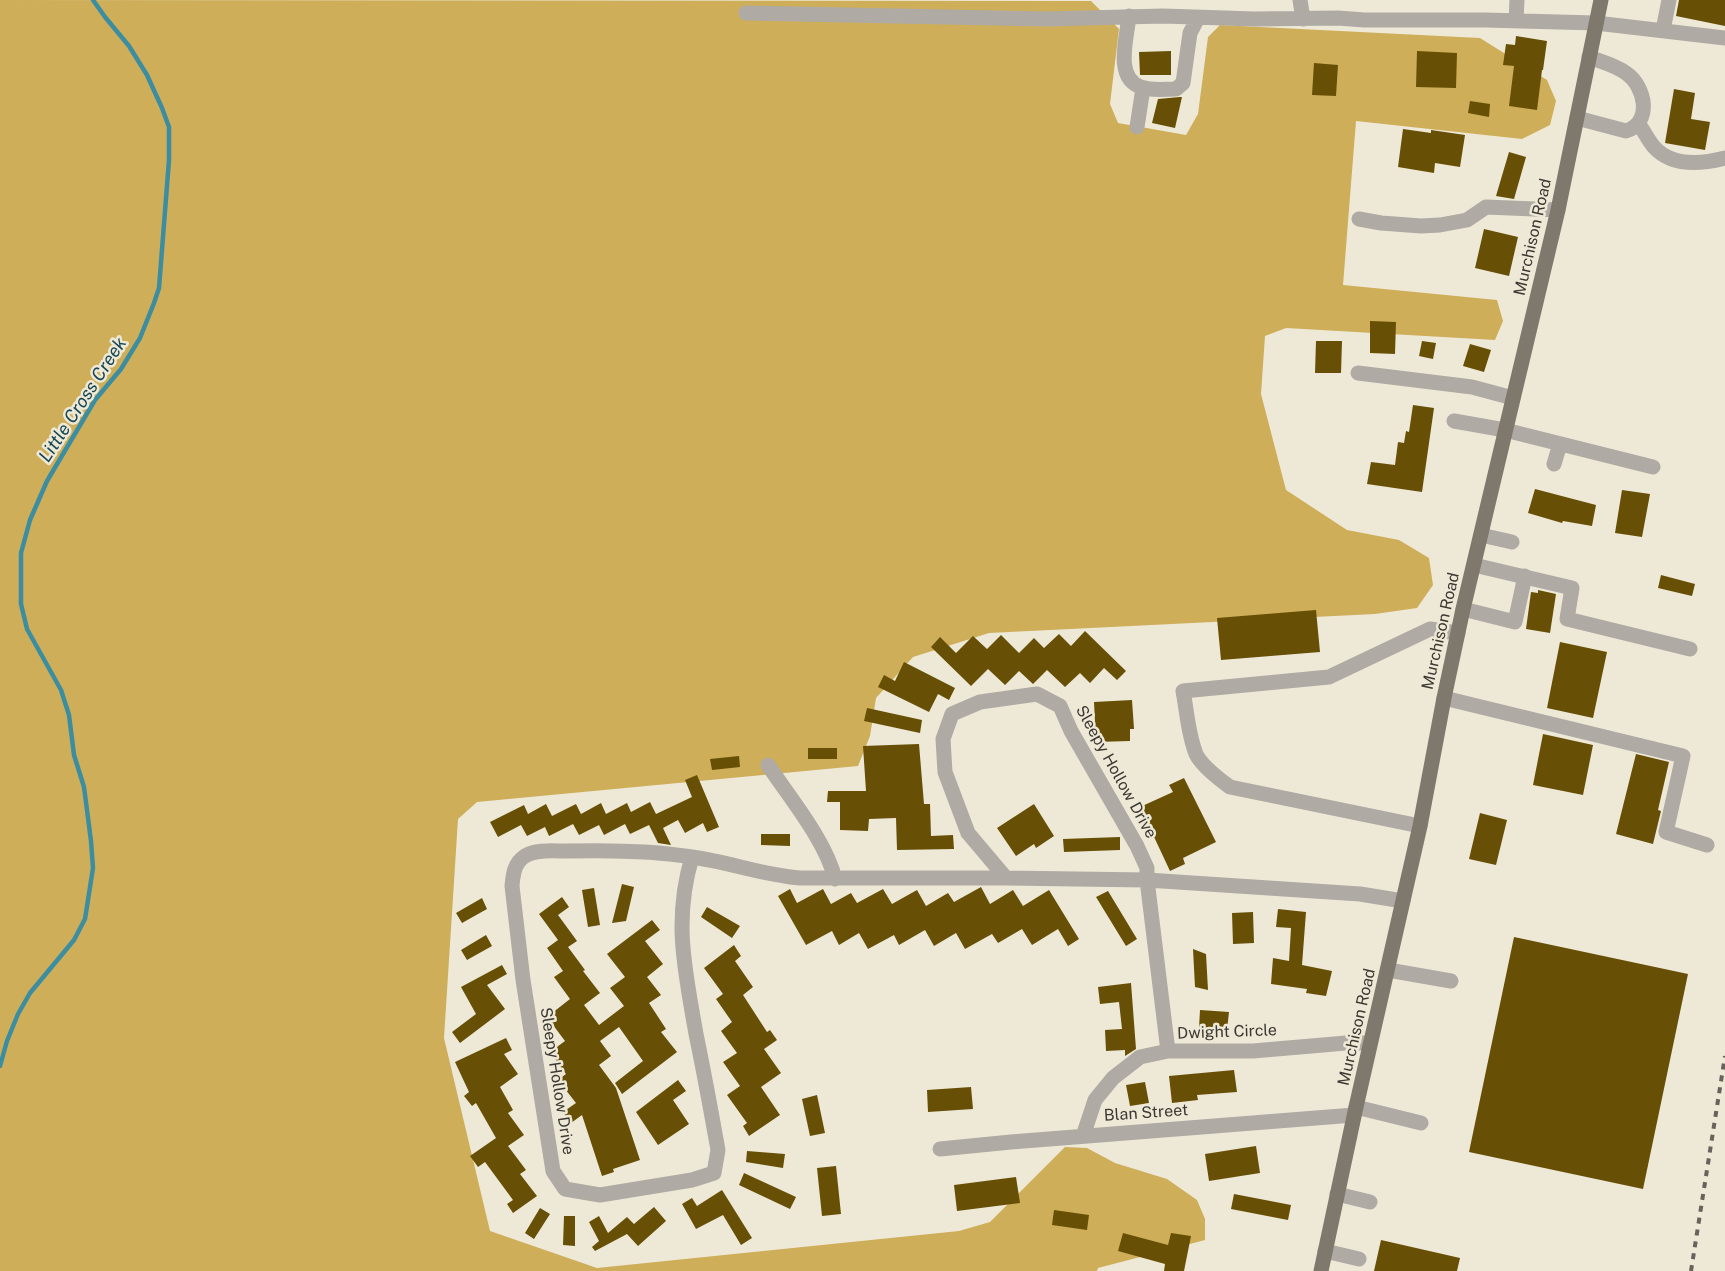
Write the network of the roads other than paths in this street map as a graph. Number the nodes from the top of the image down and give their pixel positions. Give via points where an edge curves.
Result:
1 (1300, 0) edge
2 (1517, 0) edge
3 (1601, 0) edge
4 (1669, 0) edge
5 (746, 13) dead end
6 (1130, 16) junction
7 (1198, 18) junction
8 (1303, 18) junction
9 (1516, 21) junction
10 (1596, 24) junction
11 (1663, 30) junction
12 (1725, 38) edge
13 (1589, 57) junction
14 (1143, 88) junction
15 (1577, 118) junction
16 (1638, 123) junction
17 (1137, 127) dead end
18 (1725, 158) edge
19 (1558, 210) junction
20 (1359, 219) dead end
21 (1358, 373) dead end
22 (1513, 398) junction
23 (1454, 421) dead end
24 (1506, 430) junction
25 (1560, 444) junction
26 (1554, 464) dead end
27 (1653, 467) dead end
28 (1482, 535) junction
29 (1512, 542) dead end
30 (1474, 564) junction
31 (1525, 576) junction
32 (1463, 609) junction
33 (1458, 633) junction
34 (1690, 649) dead end
35 (1444, 698) junction
36 (768, 765) dead end
37 (1420, 826) junction
38 (1706, 845) dead end
39 (692, 857) junction
40 (1006, 878) junction
41 (835, 879) junction
42 (1147, 880) junction
43 (1403, 901) junction
44 (1388, 970) junction
45 (1451, 981) dead end
46 (1370, 1043) junction
47 (1168, 1051) junction
48 (1355, 1111) junction
49 (1421, 1123) dead end
50 (1083, 1136) junction
51 (940, 1149) dead end
52 (1337, 1194) junction
53 (1370, 1202) dead end
54 (1326, 1251) junction
55 (1359, 1259) dead end
56 (1321, 1271) edge

1 - 8 street
2 - 9 street
3 - 10 main road, Murchison Road
4 - 11 street
5 - 6 street via 1046,19
6 - 7 street
6 - 14 street via 1124,64 1131,83
7 - 8 street
7 - 14 street via 1190,33 1183,83 1176,89
8 - 9 street
9 - 10 street
10 - 11 street
10 - 13 main road, Murchison Road
11 - 12 street
13 - 15 main road, Murchison Road
13 - 16 street via 1616,67 1636,82 1644,105
14 - 17 street
15 - 16 street via 1626,131
15 - 19 main road, Murchison Road
16 - 18 street via 1655,148 1673,160 1706,163
19 - 20 street via 1486,207 1467,220 1421,226
19 - 22 main road, Murchison Road
21 - 22 street via 1472,387
22 - 24 main road, Murchison Road
23 - 24 street
24 - 25 street
24 - 28 main road, Murchison Road
25 - 26 street
25 - 27 street
28 - 29 street
28 - 30 main road, Murchison Road
30 - 31 street
30 - 32 main road, Murchison Road
31 - 32 street via 1515,622
31 - 34 street via 1572,588 1566,618
32 - 33 main road, Murchison Road
33 - 35 main road, Murchison Road
33 - 37 street via 1430,629 1329,677 1183,692 1197,756 1230,787
35 - 37 main road, Murchison Road
35 - 38 street via 1683,756 1666,832
36 - 41 street via 820,842
37 - 43 main road, Murchison Road
39 - 39 street, Sleepy Hollow Drive via 596,850 536,852 525,856 513,872 523,980 554,1171 566,1189 600,1195 692,1180 714,1172 718,1150 683,962 681,919
39 - 41 street, Sleepy Hollow Drive via 776,876
40 - 41 street, Sleepy Hollow Drive
40 - 42 street, Sleepy Hollow Drive
40 - 42 street, Sleepy Hollow Drive via 968,833 945,772 943,739 952,714 980,702 1037,694 1060,706 1137,846 1147,868
42 - 43 street, Sleepy Hollow Drive via 1360,894
42 - 47 street, Dwight Circle
43 - 44 main road, Murchison Road
44 - 45 street
44 - 46 main road, Murchison Road
46 - 47 street, Dwight Circle via 1253,1051
46 - 48 main road, Murchison Road
47 - 50 street via 1140,1057 1113,1078 1095,1100
48 - 49 street, Blan Street
48 - 50 street, Blan Street
48 - 52 main road, Murchison Road
50 - 51 street, Blan Street
52 - 53 street
52 - 54 main road, Murchison Road
54 - 55 street
54 - 56 main road, Murchison Road

